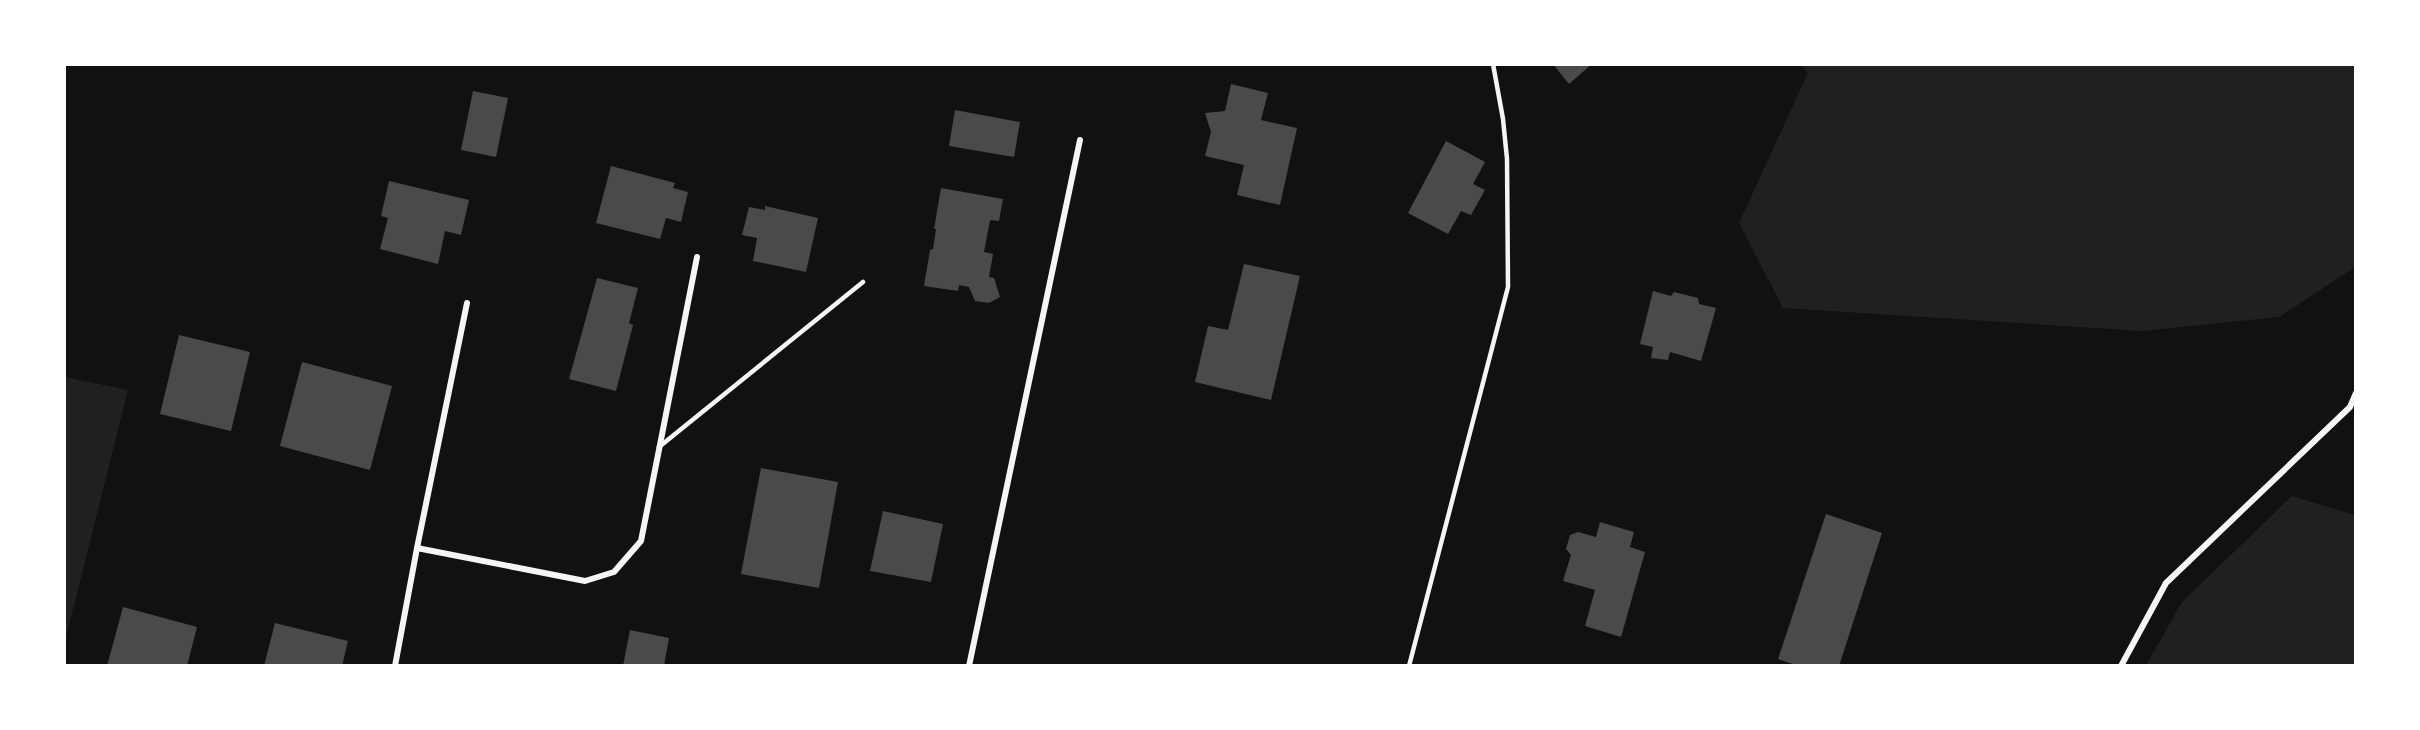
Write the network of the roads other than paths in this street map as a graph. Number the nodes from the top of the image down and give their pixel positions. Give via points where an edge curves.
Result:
1 (1493, 64) edge
2 (1080, 140) dead end
3 (697, 257) dead end
4 (863, 282) dead end
5 (467, 303) dead end
6 (2355, 393) edge
7 (659, 447) junction
8 (417, 548) junction
9 (394, 666) edge
10 (969, 666) edge
11 (1409, 666) edge
12 (2121, 666) edge

1 - 11 lane via 1507,159 1508,287
2 - 10 street
3 - 7 street
4 - 7 lane
5 - 8 street
6 - 12 street via 2350,407 2166,583
7 - 8 street via 641,541 614,572 585,581
8 - 9 street

